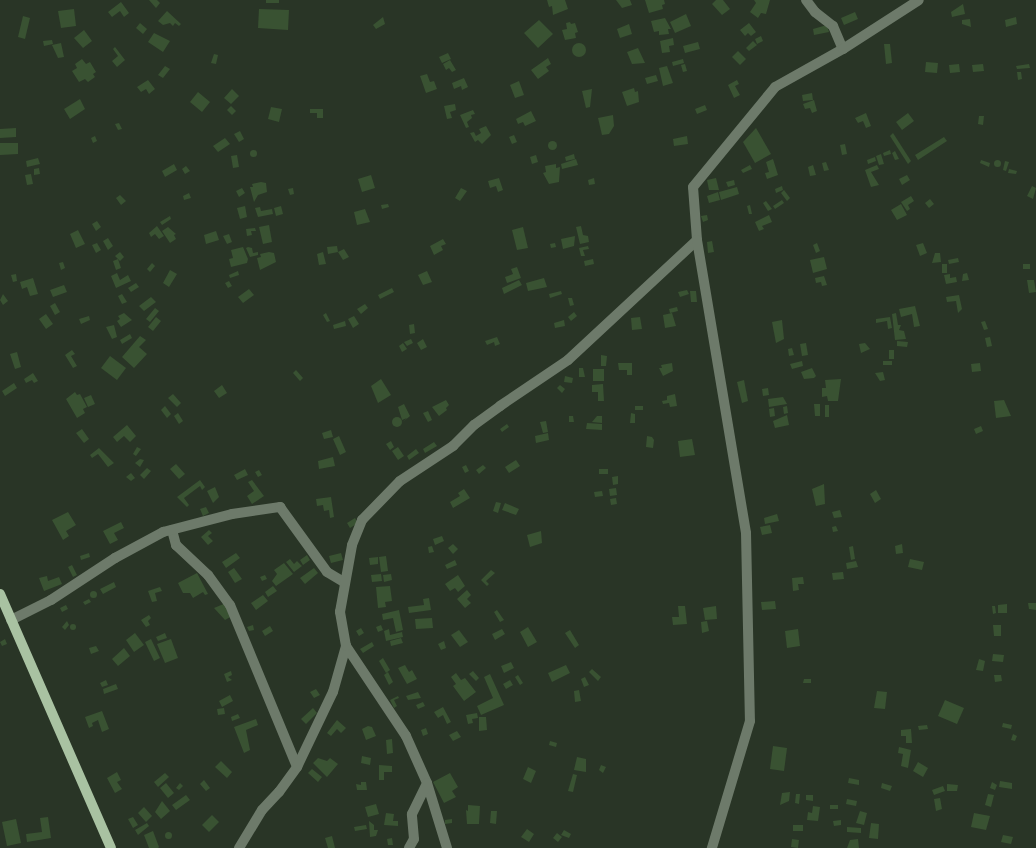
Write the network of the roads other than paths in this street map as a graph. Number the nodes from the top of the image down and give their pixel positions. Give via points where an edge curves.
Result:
1 (806, 0) edge
2 (920, 0) edge
3 (843, 49) junction
4 (697, 240) junction
5 (172, 530) junction
6 (345, 583) junction
7 (0, 594) edge
8 (11, 620) junction
9 (346, 646) junction
10 (297, 767) junction
11 (427, 783) junction
12 (111, 848) edge
13 (239, 848) edge
14 (409, 848) edge
15 (447, 848) edge
16 (712, 848) edge

1 - 3 street via 814,12 833,26
2 - 3 street
3 - 4 street via 775,87 693,186
4 - 6 street via 568,360 474,425 453,446 400,481 362,520 352,546
4 - 16 street via 747,548 750,721
5 - 6 street via 232,514 280,507 327,572
5 - 8 street via 115,558 51,600
5 - 10 street via 176,544 208,575 230,606
6 - 9 street via 340,612
7 - 8 main road
8 - 12 main road
9 - 10 street via 333,692
9 - 11 street via 406,736
10 - 13 street via 262,810
11 - 14 street via 412,814 414,839
11 - 15 street

